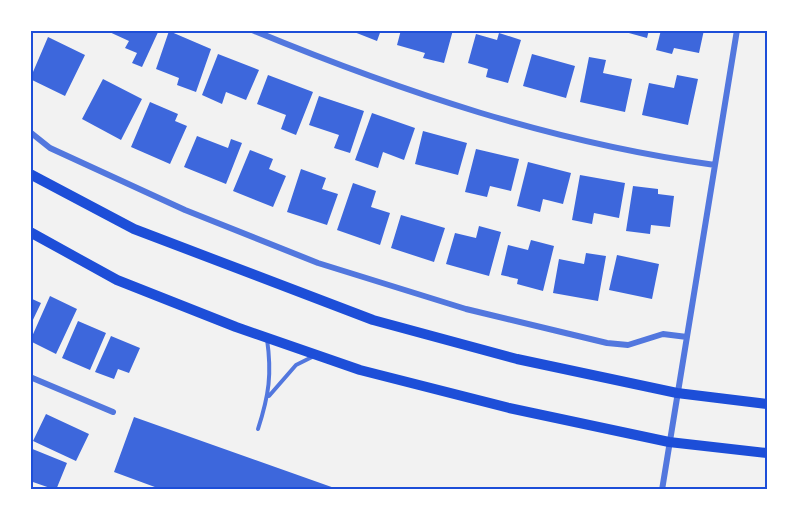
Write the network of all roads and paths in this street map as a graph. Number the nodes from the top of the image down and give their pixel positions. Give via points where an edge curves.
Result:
1 (252, 30) edge
2 (738, 30) edge
3 (30, 132) edge
4 (715, 165) junction
5 (30, 174) edge
6 (30, 232) edge
7 (687, 337) junction
8 (266, 338) junction
9 (316, 355) junction
10 (30, 377) edge
11 (677, 393) junction
12 (268, 397) junction
13 (767, 404) edge
14 (113, 412) dead end
15 (258, 429) dead end
16 (669, 442) junction
17 (767, 453) edge
18 (662, 490) edge

1 - 4 street via 410,92 533,129 658,157
2 - 4 street
3 - 7 street via 50,147 186,210 318,263 466,309 607,343 628,345 663,334
4 - 7 street
5 - 11 main road via 134,229 373,320 517,359
6 - 8 main road via 117,280
7 - 11 street
8 - 9 main road
8 - 12 lane via 271,367
9 - 12 lane via 297,365
9 - 16 main road via 509,408
10 - 14 street
11 - 13 main road
11 - 16 street
12 - 15 lane
16 - 17 main road
16 - 18 street

